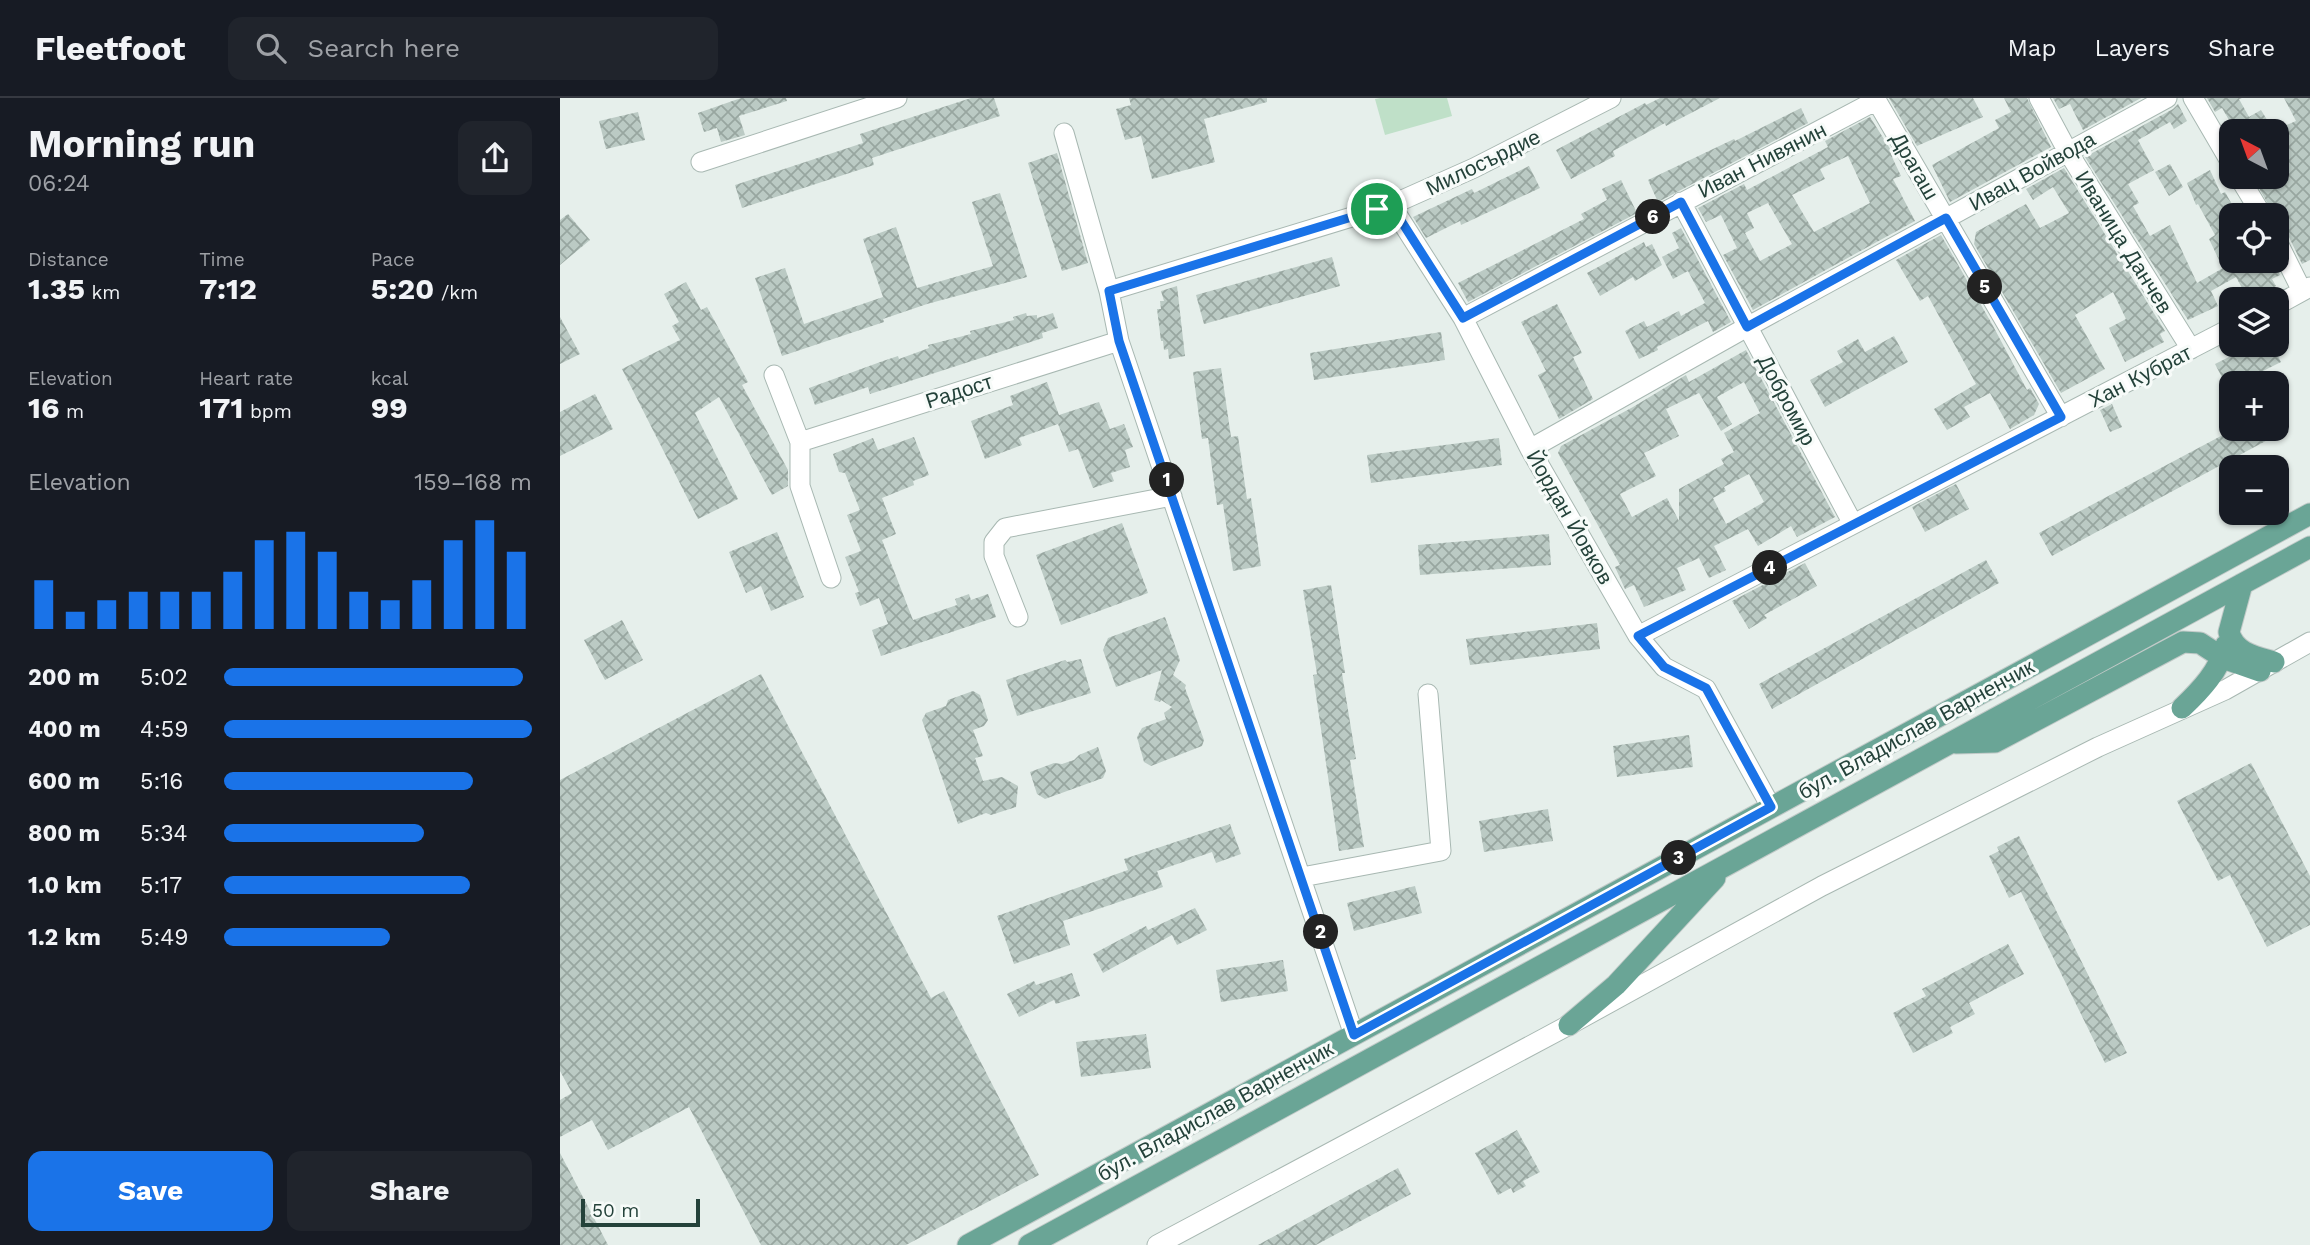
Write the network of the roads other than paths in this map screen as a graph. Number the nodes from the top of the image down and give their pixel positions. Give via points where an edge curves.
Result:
1 (897, 98) edge
2 (1611, 98) edge
3 (2039, 98) edge
4 (2167, 98) edge
5 (2193, 98) edge
6 (1876, 99) edge
7 (1064, 132) dead end
8 (2219, 142) edge
9 (2068, 152) junction
10 (701, 162) dead end
11 (1681, 202) junction
12 (1391, 205) junction
13 (1946, 218) junction
14 (2289, 260) edge
15 (2306, 289) edge
16 (1109, 291) junction
17 (2289, 298) edge
18 (1463, 318) junction
19 (1747, 327) junction
20 (2219, 334) edge
21 (1119, 341) junction
22 (2191, 349) junction
23 (774, 375) dead end
24 (2061, 417) junction
25 (800, 442) junction
26 (1530, 449) junction
27 (1172, 496) junction
28 (2310, 514) edge
29 (1853, 524) junction
30 (2310, 547) edge
31 (831, 578) dead end
32 (2242, 584) junction
33 (1018, 617) dead end
34 (2229, 632) junction
35 (1638, 636) junction
36 (2310, 642) edge
37 (2223, 658) junction
38 (2267, 667) junction
39 (1428, 694) dead end
40 (2182, 708) junction
41 (1950, 743) junction
42 (1771, 807) junction
43 (1726, 865) junction
44 (1302, 877) junction
45 (1569, 1025) junction
46 (1354, 1035) junction
47 (968, 1245) edge
48 (1029, 1245) edge
49 (1157, 1245) edge

1 - 10 street
2 - 12 street, Милосърдие
3 - 9 street, Иваница Данчев
4 - 9 street, Ивац Войвода
5 - 8 street
6 - 11 street, Иван Нивянин
6 - 13 street, Драгаш
7 - 16 street
9 - 13 street, Ивац Войвода
9 - 22 street, Иваница Данчев
11 - 18 street, Иван Нивянин
11 - 19 street, Добромир
12 - 16 street, Милосърдие
12 - 18 street, Йордан Йовков
13 - 19 street, Ивац Войвода
13 - 24 street, Драгаш
14 - 15 street
15 - 17 street
16 - 21 street
18 - 26 street, Йордан Йовков
19 - 26 street, Ивац Войвода
19 - 29 street, Добромир
20 - 22 street, Хан Кубрат
21 - 25 street, Радост
21 - 27 street
22 - 24 street, Хан Кубрат
23 - 25 street
24 - 29 street, Хан Кубрат
25 - 31 street via 800,486
26 - 35 street, Йордан Йовков
27 - 33 street via 1004,528 993,542 994,556
27 - 44 street
28 - 42 main road, бул. Владислав Варненчик
29 - 35 street, Хан Кубрат
30 - 32 main road, бул. Владислав Варненчик
32 - 34 main road
32 - 41 main road, бул. Владислав Варненчик
34 - 37 main road
34 - 38 main road via 2234,644
35 - 42 street, Йордан Йовков via 1664,667 1706,688
36 - 38 street
37 - 38 main road
37 - 40 main road
37 - 41 main road via 2200,643 2183,642 1995,742
38 - 40 street
39 - 44 street via 1441,851
40 - 45 street via 1822,886
41 - 43 main road, бул. Владислав Варненчик
42 - 46 main road, бул. Владислав Варненчик
43 - 45 main road via 1616,985
43 - 48 main road, бул. Владислав Варненчик
44 - 46 street
45 - 49 street
46 - 47 main road, бул. Владислав Варненчик

